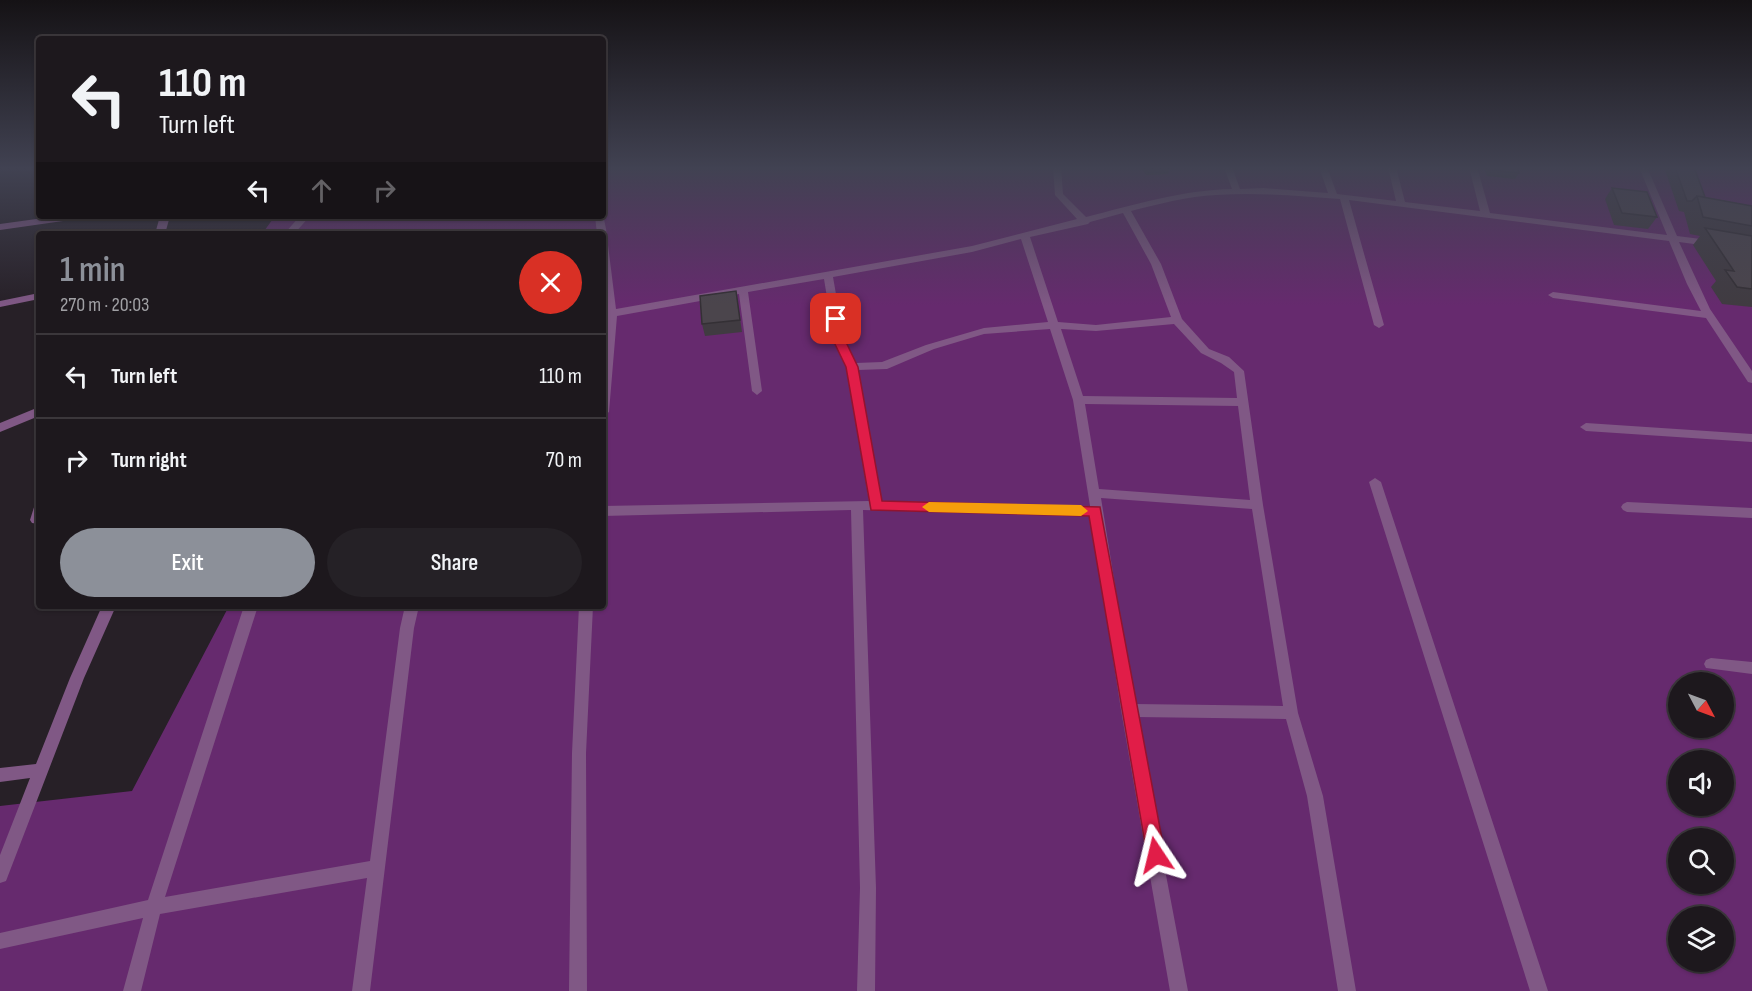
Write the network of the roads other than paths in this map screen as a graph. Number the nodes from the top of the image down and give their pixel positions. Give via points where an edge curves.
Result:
1 (1077, 213) edge
2 (1118, 213) edge
3 (1127, 213) edge
4 (1348, 213) edge
5 (1466, 213) edge
6 (1662, 213) edge
7 (1486, 216) joint
8 (59, 219) edge
9 (302, 219) edge
10 (1085, 222) junction
11 (1, 229) edge
12 (292, 231) edge
13 (1671, 236) junction
14 (1025, 237) junction
15 (1717, 244) edge
16 (828, 276) junction
17 (743, 290) junction
18 (1553, 295) dead end
19 (36, 297) edge
20 (606, 297) edge
21 (0, 304) edge
22 (607, 314) edge
23 (1709, 315) junction
24 (1177, 320) junction
25 (1054, 324) junction
26 (1379, 325) dead end
27 (606, 338) edge
28 (852, 367) junction
29 (1752, 379) edge
30 (757, 391) dead end
31 (1079, 400) junction
32 (1244, 402) junction
33 (36, 412) edge
34 (1586, 427) dead end
35 (0, 428) edge
36 (1752, 438) edge
37 (1375, 482) dead end
38 (1094, 493) junction
39 (857, 505) junction
40 (1257, 505) junction
41 (876, 506) junction
42 (1627, 507) dead end
43 (606, 511) edge
44 (1095, 511) junction
45 (1752, 513) edge
46 (108, 609) edge
47 (250, 609) edge
48 (412, 609) edge
49 (586, 609) edge
50 (1711, 664) dead end
51 (1752, 668) edge
52 (1128, 710) junction
53 (1291, 713) junction
54 (41, 770) junction
55 (0, 776) edge
56 (377, 868) junction
57 (0, 875) edge
58 (154, 907) junction
59 (0, 941) edge
60 (132, 991) edge
61 (361, 991) edge
62 (578, 991) edge
63 (866, 991) edge
64 (1179, 991) edge
65 (1347, 991) edge
66 (1539, 991) edge

1 - 10 street
2 - 10 street
3 - 24 street via 1156,264
4 - 26 street
5 - 7 street
6 - 13 street
7 - 13 street
8 - 11 street
9 - 12 street
10 - 14 street
13 - 15 street
13 - 23 street
14 - 16 street
14 - 25 street
16 - 17 street
16 - 28 street via 839,340
17 - 22 street
17 - 30 street
18 - 23 street
19 - 21 street
20 - 22 street
22 - 27 street
23 - 29 street
24 - 25 street via 1096,328
24 - 32 street via 1205,351 1239,370
25 - 28 street via 984,331 883,366
25 - 31 street
28 - 41 street
31 - 32 street
31 - 38 street
32 - 40 street
33 - 35 street
34 - 36 street
37 - 66 street
38 - 40 street
38 - 44 street
39 - 41 street
39 - 43 street
39 - 63 street via 868,888
40 - 53 street
41 - 44 street
42 - 45 street
44 - 52 street
46 - 54 street
47 - 58 street
48 - 56 street
49 - 62 street via 579,753
50 - 51 street
52 - 53 street
52 - 64 street
53 - 65 street via 1315,796
54 - 55 street
54 - 57 street
56 - 58 street
56 - 61 street
58 - 59 street
58 - 60 street

